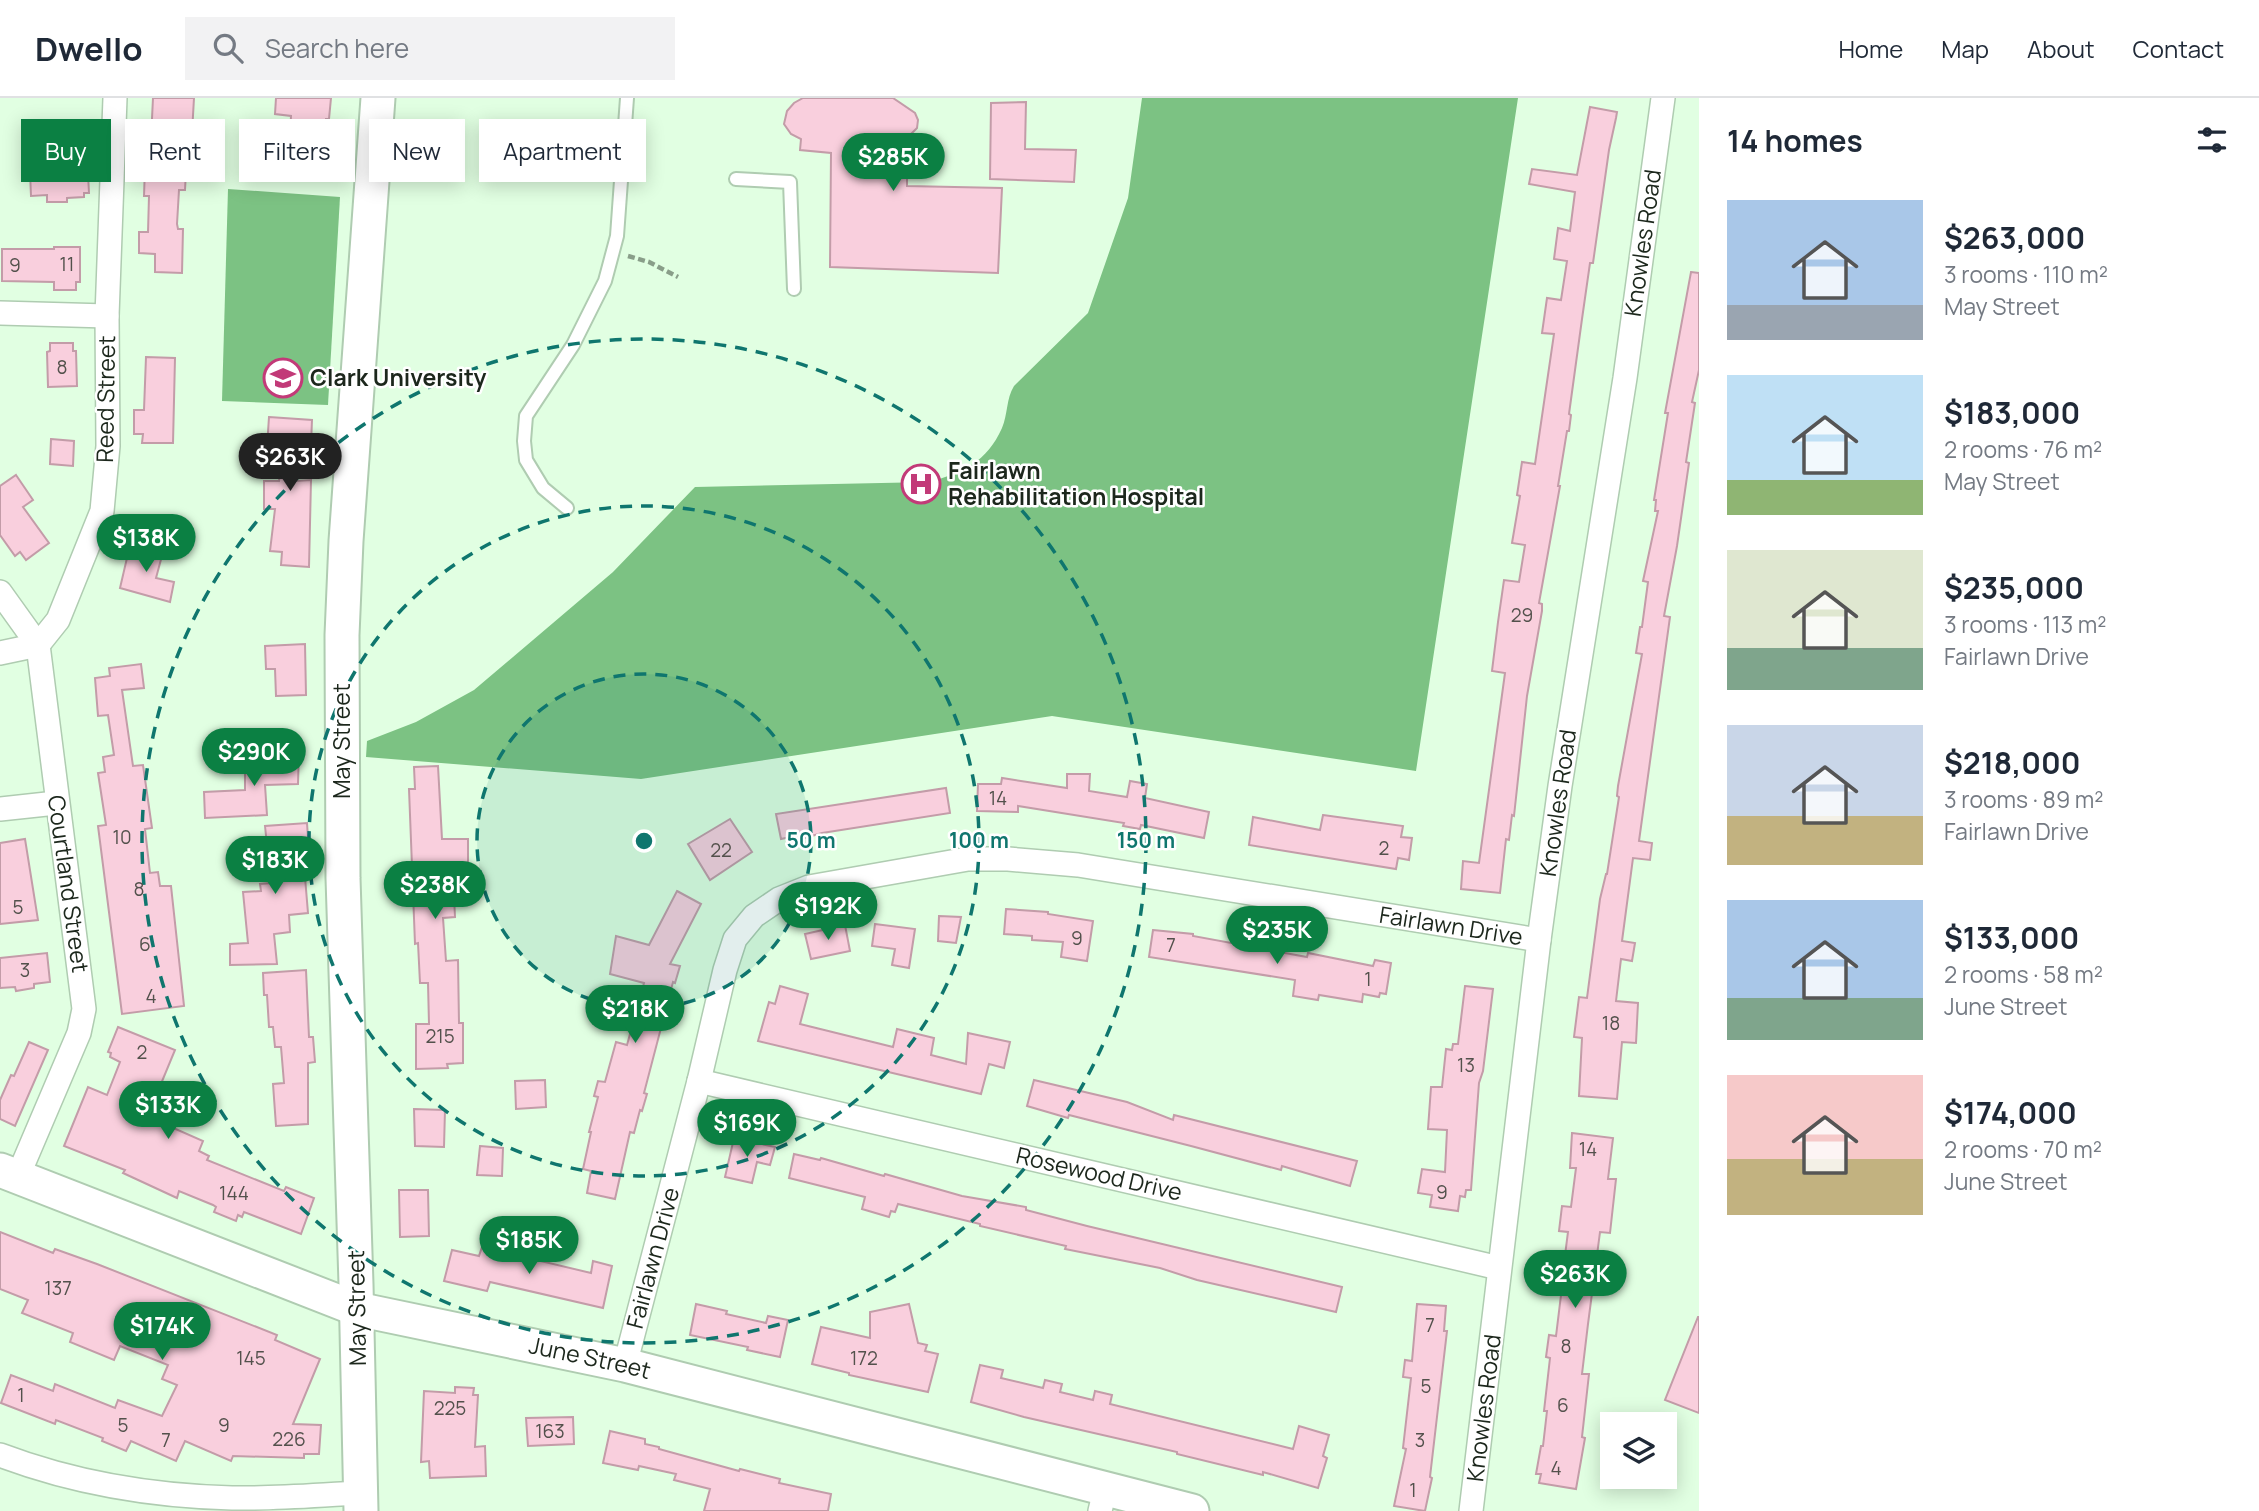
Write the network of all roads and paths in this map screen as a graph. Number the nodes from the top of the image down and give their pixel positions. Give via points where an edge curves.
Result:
1 (115, 98) edge
2 (378, 98) edge
3 (627, 98) edge
4 (1663, 98) edge
5 (736, 180) dead end
6 (612, 253) junction
7 (678, 277) dead end
8 (794, 289) dead end
9 (0, 313) edge
10 (107, 316) junction
11 (567, 508) dead end
12 (0, 592) edge
13 (38, 645) junction
14 (0, 653) edge
15 (57, 803) junction
16 (0, 808) edge
17 (1539, 940) junction
18 (699, 1081) junction
19 (9, 1173) edge
20 (1499, 1268) junction
21 (357, 1309) junction
22 (625, 1365) junction
23 (0, 1455) edge
24 (1102, 1500) edge
25 (361, 1502) edge
26 (1192, 1511) edge
27 (1471, 1511) edge

1 - 10 street, Reed Street
2 - 21 street, May Street via 342,635 343,878
3 - 6 lane
4 - 17 street, Knowles Road
5 - 8 lane via 790,182
6 - 7 path via 638,257
6 - 11 lane via 592,311 526,416 526,460 543,488
9 - 10 street
10 - 13 street, Reed Street via 108,446 102,511 58,620
12 - 13 street, Courtland Street
13 - 14 street
13 - 15 street, Courtland Street
15 - 16 street
15 - 19 street, Courtland Street via 84,1009 79,1033
17 - 18 street, Fairlawn Drive via 1078,865 968,859 808,887 754,916 735,939 724,970
17 - 20 street, Knowles Road
18 - 20 street, Rosewood Drive
18 - 22 street, Fairlawn Drive
19 - 21 street, June Street
20 - 27 street, Knowles Road
21 - 22 street, June Street
21 - 25 street, May Street
22 - 24 street, June Street
23 - 25 street via 85,1482 176,1495
24 - 26 street, June Street

